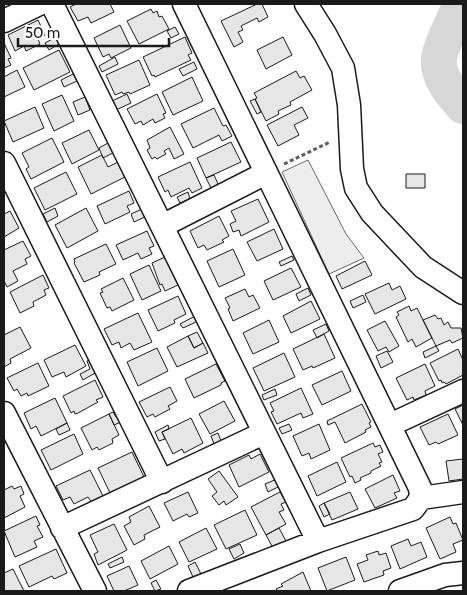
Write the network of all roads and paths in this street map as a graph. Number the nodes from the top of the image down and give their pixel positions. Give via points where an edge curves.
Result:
1 (39, 4) edge
2 (52, 4) edge
3 (184, 4) edge
4 (306, 4) edge
5 (4, 21) edge
6 (337, 139) dead end
7 (4, 163) edge
8 (273, 169) junction
9 (162, 226) junction
10 (463, 293) edge
11 (463, 391) edge
12 (4, 413) edge
13 (390, 425) junction
14 (264, 433) junction
15 (162, 482) junction
16 (463, 492) edge
17 (421, 498) junction
18 (62, 528) junction
19 (318, 541) junction
20 (463, 573) edge
21 (95, 591) edge
22 (189, 591) edge
23 (400, 591) edge

1 - 5 street
2 - 9 street
3 - 8 street
4 - 10 street via 343,68 356,188 372,213 423,266
6 - 8 path
7 - 15 street
8 - 9 street
8 - 13 street
9 - 14 street
11 - 13 street
12 - 18 street
13 - 17 street via 420,488
14 - 15 street
14 - 19 street
15 - 18 street
16 - 17 street
17 - 19 street via 414,509
18 - 21 street
19 - 22 street
20 - 23 street via 445,575

